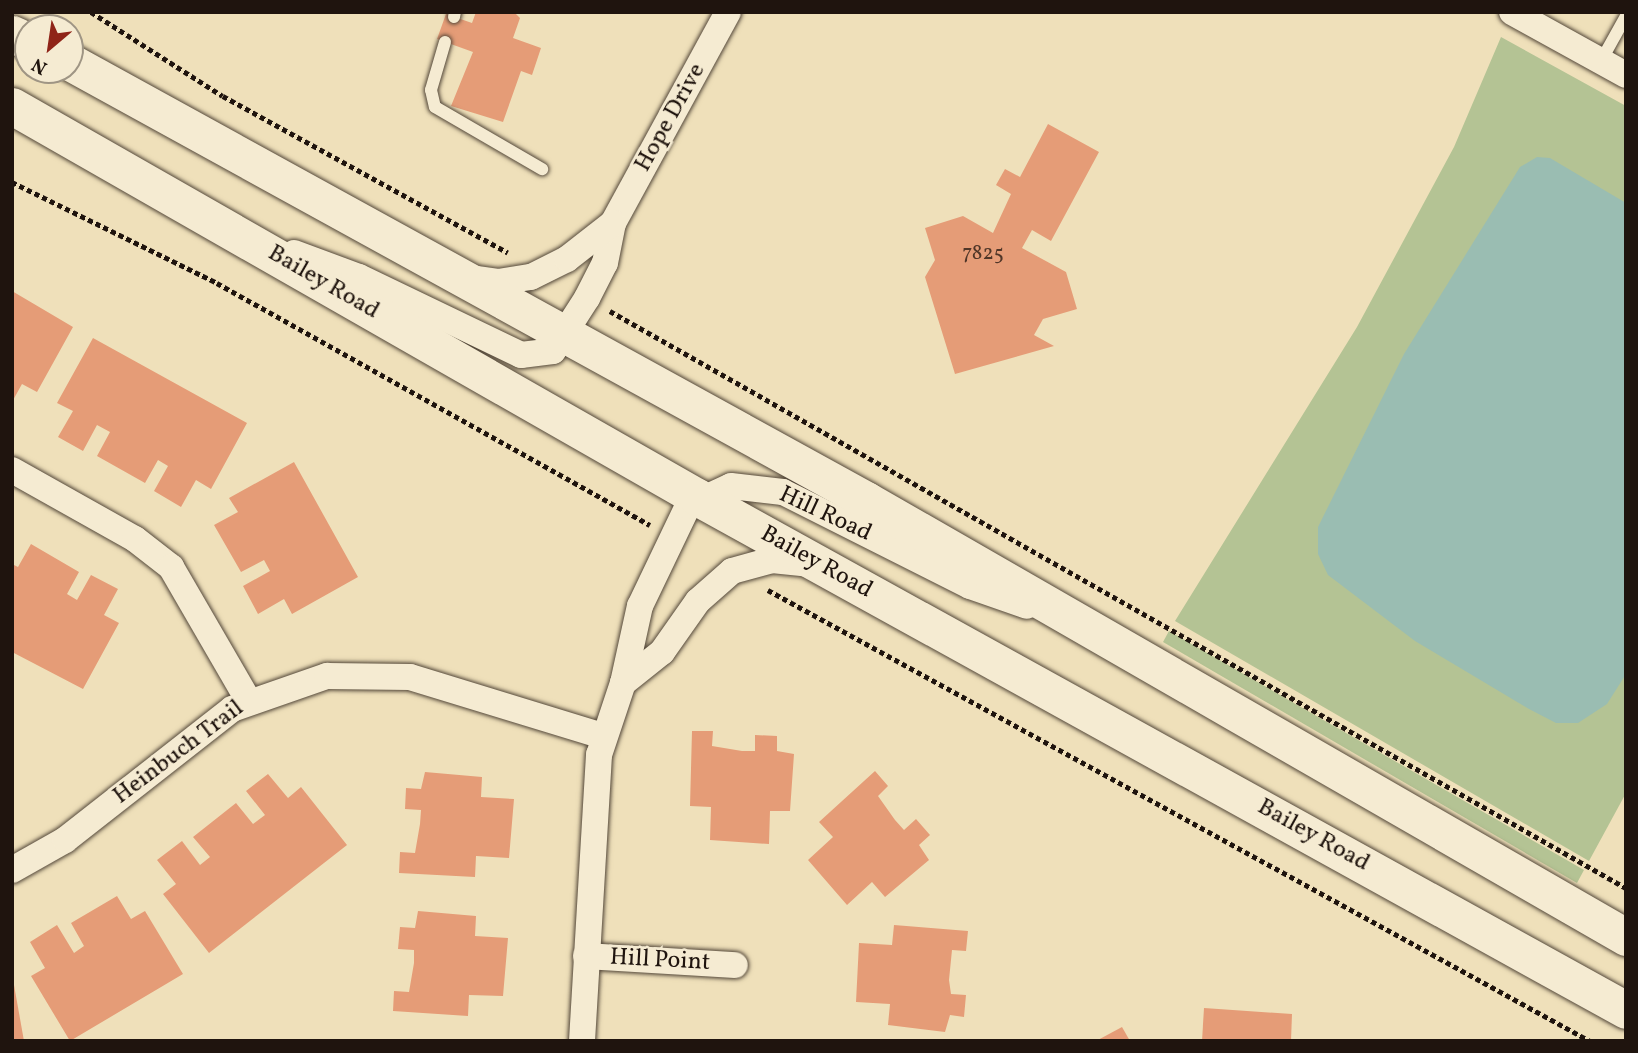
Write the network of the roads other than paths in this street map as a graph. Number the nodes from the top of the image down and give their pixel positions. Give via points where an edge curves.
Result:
1 (728, 12) edge
2 (1518, 14) edge
3 (1626, 16) edge
4 (445, 42) dead end
5 (1601, 61) junction
6 (84, 69) edge
7 (1626, 75) edge
8 (12, 106) edge
9 (542, 169) dead end
10 (613, 223) junction
11 (240, 235) junction
12 (462, 275) junction
13 (567, 334) junction
14 (12, 470) edge
15 (697, 497) junction
16 (824, 567) junction
17 (1059, 614) junction
18 (624, 683) junction
19 (248, 700) junction
20 (603, 736) junction
21 (12, 870) edge
22 (1626, 937) edge
23 (586, 956) junction
24 (735, 965) dead end
25 (1626, 1010) edge
26 (582, 1041) edge

1 - 10 street, Hope Drive
2 - 5 street
3 - 5 lane
4 - 9 lane via 431,90 435,107
5 - 7 street
6 - 12 main road
8 - 11 main road, Bailey Road
10 - 12 street, Hope Drive via 567,259 531,276 498,282
10 - 13 street, Hope Drive via 605,263
11 - 13 street, Hope Drive via 359,277 521,355 544,355
11 - 15 main road, Bailey Road
12 - 13 main road
13 - 17 main road
14 - 19 street via 135,539 171,567
15 - 16 main road, Bailey Road
15 - 17 street, Hill Road via 731,486 783,492 970,586
15 - 18 street, Hill Road via 677,523 640,606
16 - 18 street, Hill Road via 772,560 732,571 698,601 662,652
16 - 25 main road, Bailey Road
17 - 22 main road
18 - 20 street, Hill Road
19 - 20 street, Heinbuch Trail via 327,676 390,674
19 - 21 street, Heinbuch Trail via 65,840
20 - 23 street, Hill Road via 593,806
23 - 24 street, Hill Point
23 - 26 street, Hill Road

